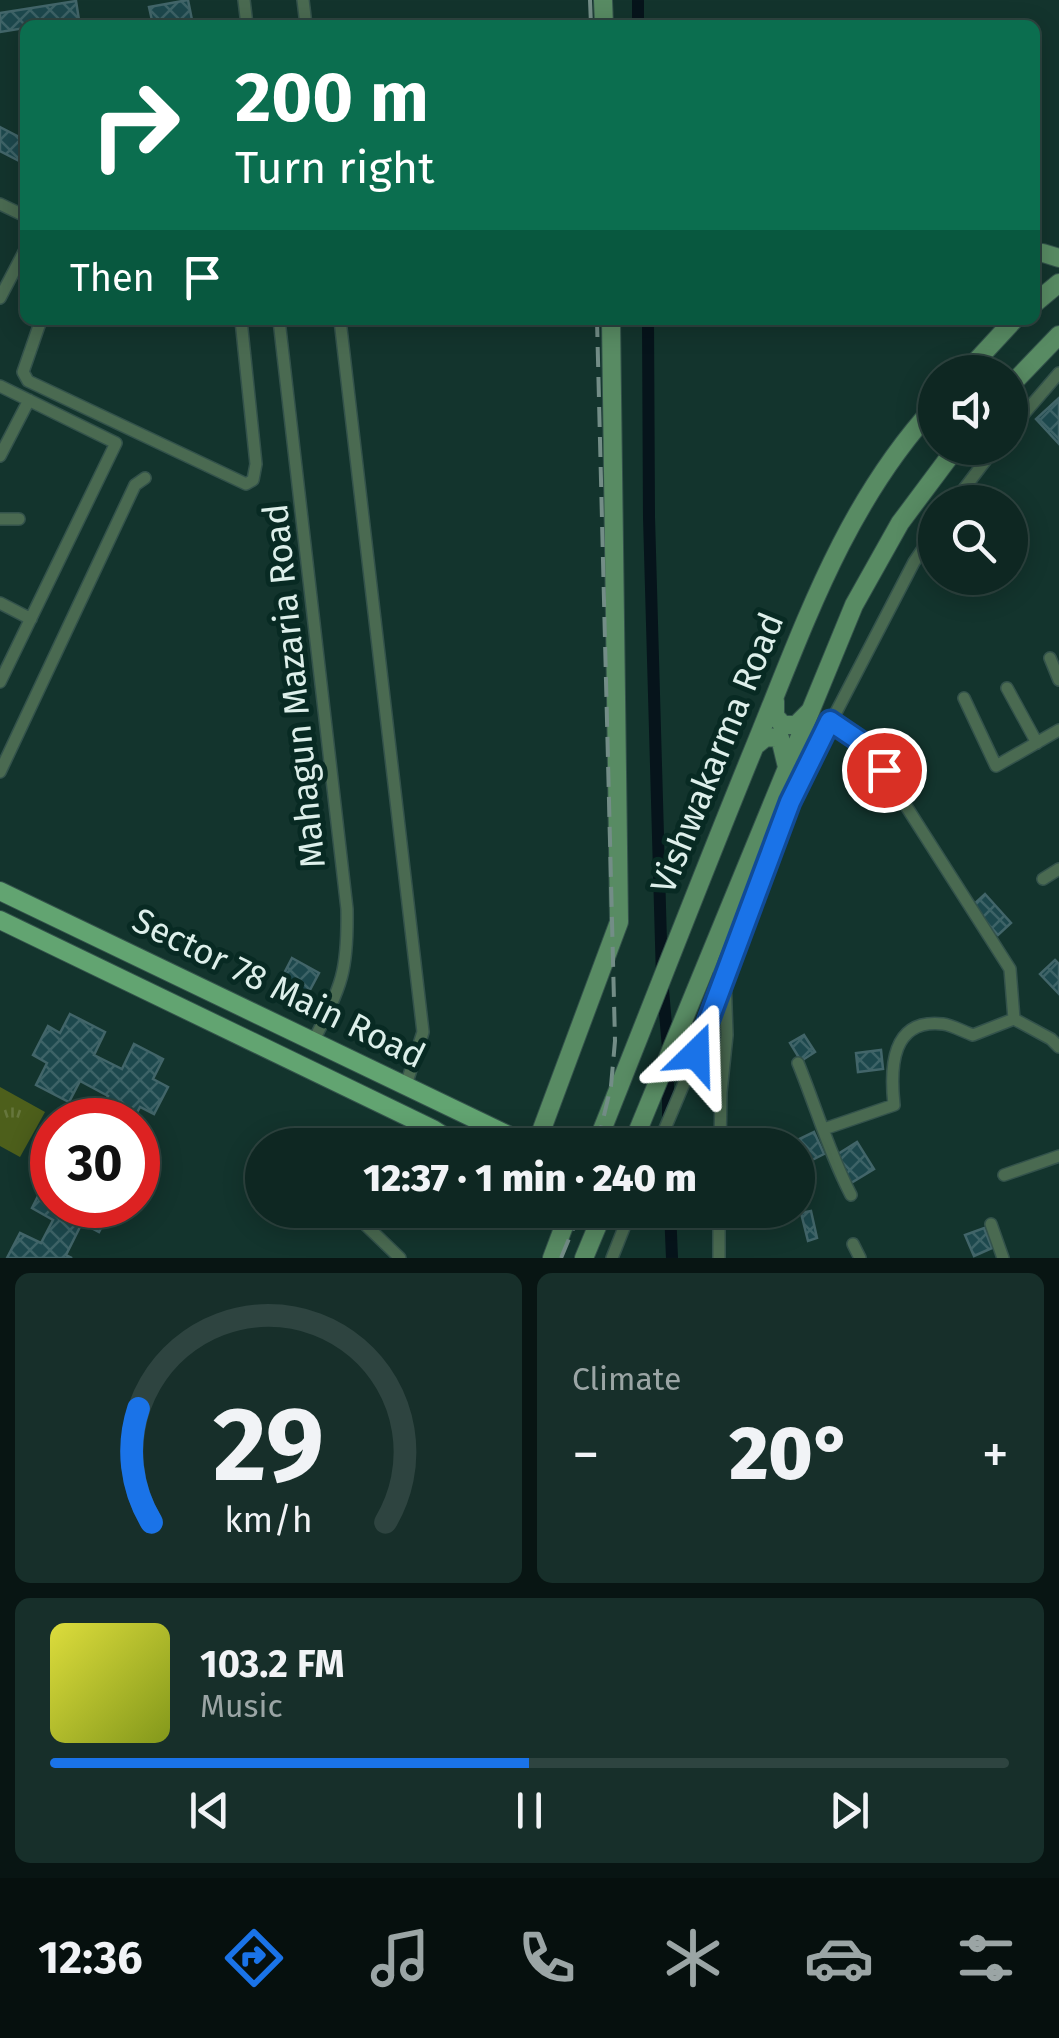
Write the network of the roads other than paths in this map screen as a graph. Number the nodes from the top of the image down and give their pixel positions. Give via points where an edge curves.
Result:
1 (20, 260) edge
2 (0, 298) edge
3 (38, 325) edge
4 (242, 325) edge
5 (280, 325) edge
6 (341, 325) edge
7 (610, 325) edge
8 (1009, 325) edge
9 (1059, 335) edge
10 (982, 355) edge
11 (1028, 367) edge
12 (1059, 373) edge
13 (0, 386) edge
14 (30, 400) junction
15 (1028, 409) edge
16 (918, 425) edge
17 (0, 456) edge
18 (943, 465) edge
19 (982, 465) edge
20 (145, 478) dead end
21 (967, 485) edge
22 (0, 519) edge
23 (19, 519) dead end
24 (918, 556) edge
25 (0, 603) edge
26 (31, 619) junction
27 (1050, 658) dead end
28 (1059, 680) edge
29 (0, 682) edge
30 (1007, 688) dead end
31 (774, 697) junction
32 (964, 698) dead end
33 (810, 711) junction
34 (830, 721) junction
35 (1059, 730) edge
36 (1037, 743) junction
37 (755, 747) junction
38 (787, 767) junction
39 (0, 772) edge
40 (1059, 870) edge
41 (1043, 879) dead end
42 (0, 891) edge
43 (0, 920) edge
44 (708, 959) junction
45 (155, 965) junction
46 (726, 978) junction
47 (142, 989) junction
48 (1014, 1019) junction
49 (314, 1040) junction
50 (1056, 1042) edge
51 (798, 1063) dead end
52 (406, 1086) junction
53 (432, 1128) edge
54 (496, 1128) edge
55 (539, 1128) edge
56 (603, 1128) edge
57 (639, 1128) edge
58 (665, 1128) edge
59 (720, 1128) edge
60 (824, 1129) junction
61 (1059, 1156) edge
62 (1004, 1175) dead end
63 (851, 1196) dead end
64 (990, 1224) dead end
65 (369, 1228) edge
66 (563, 1228) edge
67 (596, 1228) edge
68 (624, 1228) edge
69 (719, 1228) edge
70 (853, 1244) dead end
71 (400, 1258) edge
72 (552, 1258) edge
73 (584, 1258) edge
74 (612, 1258) edge
75 (719, 1258) edge
76 (860, 1258) edge
77 (1002, 1258) edge

1 - 2 street
3 - 4 street via 23,372 28,381 246,484 256,464
5 - 49 street, Mahagun Mazaria Road via 346,909 344,975
6 - 52 street via 422,1032
7 - 55 main road via 618,922
8 - 10 main road
9 - 11 main road
12 - 15 street
13 - 14 street
14 - 17 street
14 - 26 street via 116,443
16 - 31 main road, Vishwakarma Road via 862,502
18 - 33 main road, Vishwakarma Road via 900,522 854,605
19 - 21 street
20 - 39 street via 135,485 94,566
22 - 23 street
24 - 34 street
25 - 26 street
26 - 29 street
27 - 28 street
30 - 36 street
31 - 33 main road via 774,716 783,725 796,724
31 - 37 main road, Vishwakarma Road
32 - 36 street via 996,766
33 - 38 main road, Vishwakarma Road
34 - 46 street via 790,802
34 - 48 street via 870,748 1010,969
35 - 36 street
37 - 38 main road via 766,737 780,738
37 - 56 main road, Vishwakarma Road
38 - 44 main road, Vishwakarma Road
40 - 41 street
42 - 45 main road, Sector 78 Main Road
43 - 47 main road, Sector 78 Main Road
44 - 46 street
44 - 57 main road, Vishwakarma Road
45 - 47 main road via 132,976
45 - 49 main road, Sector 78 Main Road
46 - 58 street
46 - 59 street
47 - 53 main road, Sector 78 Main Road
48 - 50 street
48 - 60 street via 973,1035 944,1024 915,1027 899,1042 890,1068 894,1105
49 - 52 main road, Sector 78 Main Road
51 - 60 street
52 - 54 main road, Sector 78 Main Road
60 - 63 street
61 - 62 street
64 - 77 street
65 - 71 street
66 - 72 main road
67 - 73 main road
68 - 74 street
69 - 75 street
70 - 76 street

